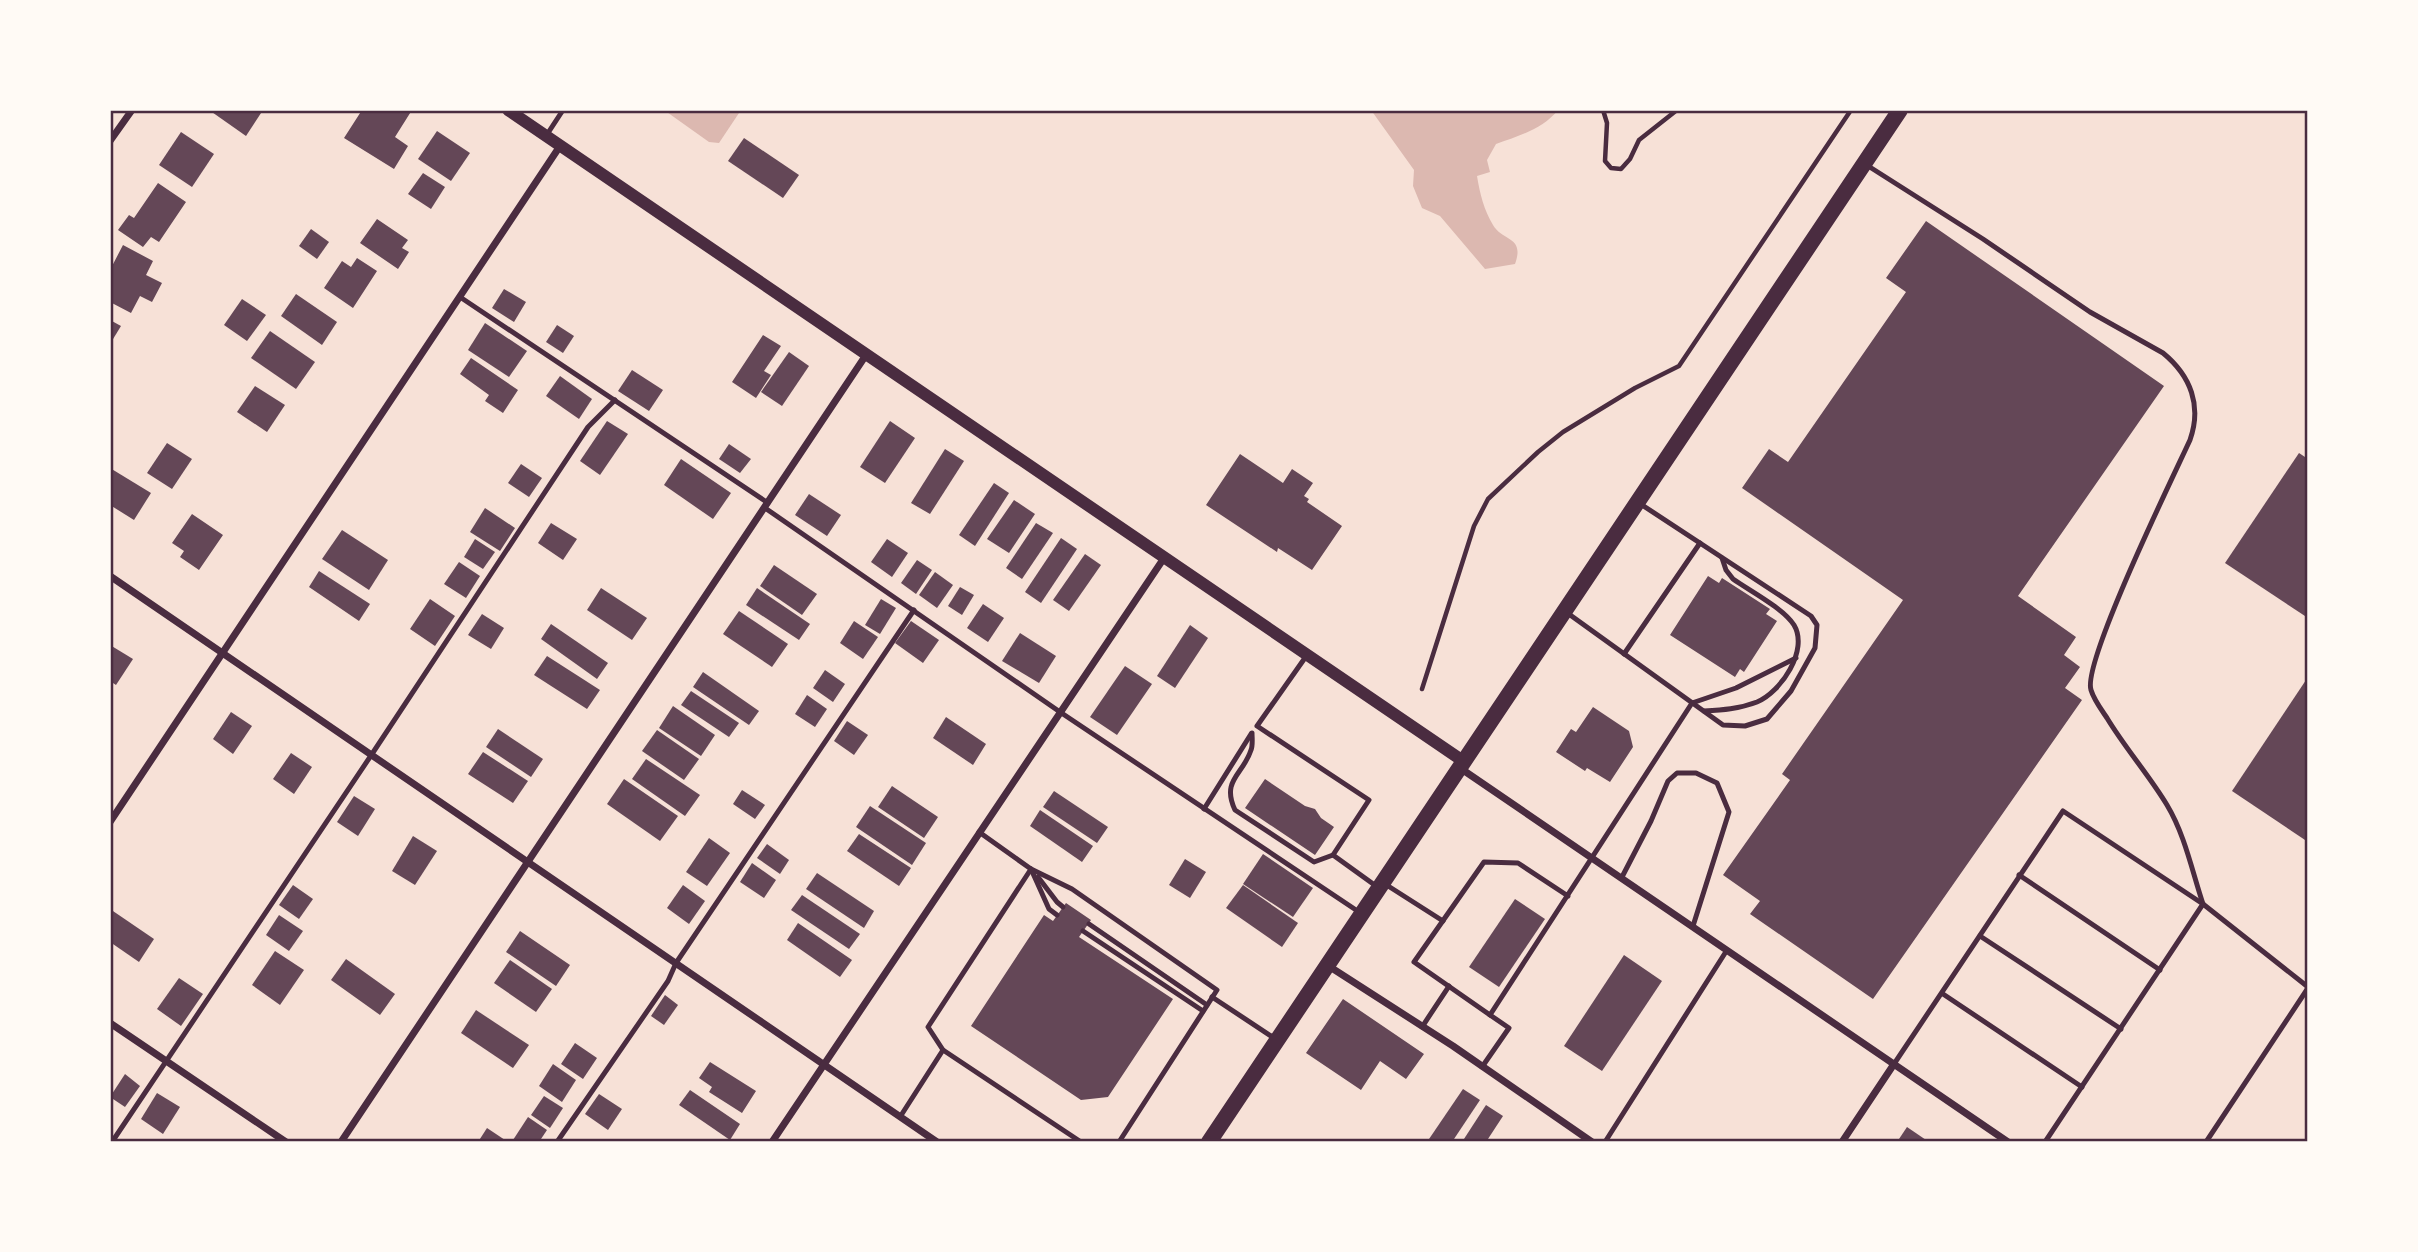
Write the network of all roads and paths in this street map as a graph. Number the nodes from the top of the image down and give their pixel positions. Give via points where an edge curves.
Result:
1 (132, 110) edge
2 (508, 110) edge
3 (563, 110) edge
4 (1603, 110) edge
5 (1677, 110) edge
6 (1852, 110) edge
7 (1900, 110) edge
8 (546, 136) junction
9 (110, 141) edge
10 (560, 146) junction
11 (1864, 164) junction
12 (460, 297) junction
13 (866, 355) junction
14 (615, 400) junction
15 (1637, 502) junction
16 (766, 505) junction
17 (1700, 543) junction
18 (1721, 557) junction
19 (1164, 558) junction
20 (110, 576) edge
21 (914, 610) junction
22 (1563, 610) junction
23 (223, 653) junction
24 (1624, 654) junction
25 (1307, 655) junction
26 (1796, 658) junction
27 (1422, 689) dead end
28 (1692, 703) junction
29 (1703, 711) junction
30 (1060, 712) junction
31 (1257, 726) junction
32 (1252, 733) junction
33 (372, 754) junction
34 (1461, 764) junction
35 (1203, 809) junction
36 (110, 822) edge
37 (979, 832) junction
38 (1333, 855) junction
39 (1593, 857) junction
40 (529, 862) junction
41 (1031, 869) junction
42 (2019, 876) junction
43 (1622, 877) junction
44 (1381, 885) junction
45 (1567, 896) junction
46 (2203, 904) junction
47 (1063, 906) dead end
48 (1362, 914) junction
49 (1057, 915) dead end
50 (1443, 921) junction
51 (1089, 924) dead end
52 (1693, 926) junction
53 (1083, 931) dead end
54 (1980, 936) junction
55 (1727, 950) junction
56 (676, 963) junction
57 (1326, 965) junction
58 (2160, 970) junction
59 (1449, 986) junction
60 (2308, 987) edge
61 (1943, 994) junction
62 (1212, 998) junction
63 (1205, 1008) junction
64 (1490, 1015) junction
65 (110, 1023) edge
66 (1422, 1027) junction
67 (2121, 1029) junction
68 (1276, 1040) junction
69 (943, 1050) junction
70 (166, 1060) junction
71 (1894, 1064) junction
72 (823, 1065) junction
73 (1482, 1067) junction
74 (2082, 1087) junction
75 (900, 1117) junction
76 (112, 1142) edge
77 (286, 1142) edge
78 (341, 1142) edge
79 (557, 1142) edge
80 (772, 1142) edge
81 (937, 1142) edge
82 (1081, 1142) edge
83 (1119, 1142) edge
84 (1209, 1142) edge
85 (1592, 1142) edge
86 (1605, 1142) edge
87 (1842, 1142) edge
88 (2008, 1142) edge
89 (2045, 1142) edge
90 (2206, 1142) edge

1 - 9 street
2 - 8 street
3 - 8 lane
4 - 5 path via 1605,161 1611,168 1621,169 1639,140
6 - 27 path via 1679,366 1563,432 1488,499 1474,526
7 - 11 main road
8 - 10 street
10 - 12 street
10 - 13 street
11 - 15 main road
11 - 46 lane via 2090,312 2163,353 2182,373 2192,395 2195,424 2126,581 2090,680 2108,720 2178,825
12 - 14 lane
12 - 23 street
13 - 16 street
13 - 19 street
14 - 16 lane
14 - 33 lane via 588,427
15 - 17 lane
15 - 22 main road
16 - 21 lane
16 - 40 street
17 - 18 lane
17 - 24 lane
18 - 26 lane via 1733,579 1793,623 1798,634
18 - 29 lane via 1811,615 1817,625 1815,648 1791,691 1766,719 1745,726 1723,725
19 - 25 street
19 - 30 street
20 - 23 street
21 - 30 lane
21 - 56 lane
22 - 24 lane
22 - 34 main road
23 - 33 street
23 - 36 street
24 - 28 lane
25 - 31 lane
25 - 34 street
26 - 28 lane via 1736,688
26 - 29 lane via 1778,686 1760,701
28 - 29 lane
28 - 39 lane
30 - 35 lane
30 - 37 street
31 - 32 lane
31 - 38 lane via 1369,800
32 - 35 lane
32 - 38 lane via 1252,749 1230,787 1234,810 1314,863
33 - 40 street
33 - 70 lane
34 - 39 street
34 - 44 main road
35 - 48 lane
37 - 41 lane
37 - 72 street
38 - 44 lane
39 - 43 street
39 - 45 lane
40 - 56 street
40 - 78 street
41 - 47 lane
41 - 49 lane via 1049,909
41 - 62 lane via 1072,889 1217,990
41 - 69 lane via 928,1027
42 - 46 lane via 2063,811
42 - 54 lane
42 - 58 lane
43 - 52 street
43 - 52 lane via 1668,781 1677,774 1696,773 1717,783 1729,812
44 - 48 main road
44 - 50 lane
45 - 50 lane via 1518,863 1484,862
45 - 64 lane
46 - 58 lane
46 - 60 lane
48 - 57 main road
50 - 59 lane via 1414,962
51 - 63 lane
52 - 55 street
53 - 63 lane
54 - 61 lane
54 - 67 lane
55 - 71 street
55 - 86 lane
56 - 72 street
56 - 79 lane
57 - 66 street
57 - 68 main road
58 - 67 lane
59 - 64 lane
59 - 66 lane
60 - 90 lane
61 - 71 lane
61 - 74 lane
62 - 63 lane
62 - 68 lane
63 - 83 lane
64 - 73 lane via 1508,1028
65 - 70 street
66 - 73 street
67 - 74 lane
68 - 84 main road
69 - 75 lane
69 - 82 lane
70 - 76 lane
70 - 77 street
71 - 87 street
71 - 88 street
72 - 75 street
72 - 80 street
73 - 85 street
74 - 89 lane
75 - 81 street

